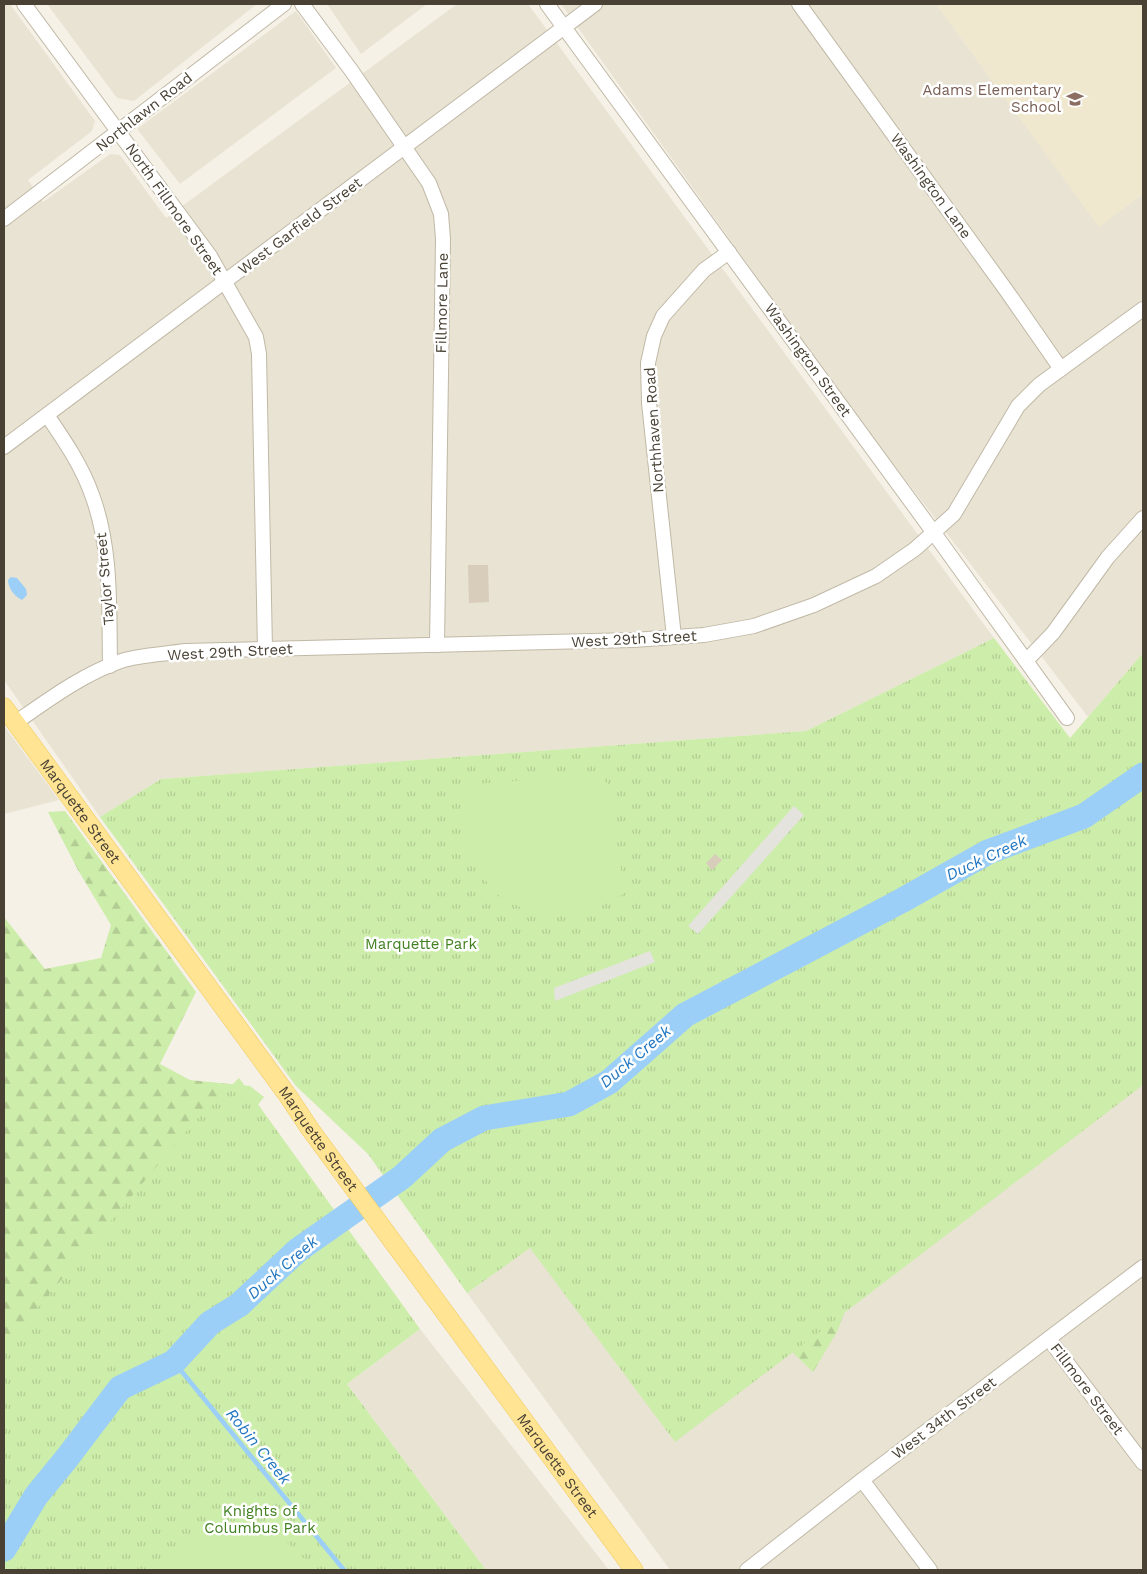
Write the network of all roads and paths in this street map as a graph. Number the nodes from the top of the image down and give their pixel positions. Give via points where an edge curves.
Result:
1 (24, 4) edge
2 (284, 4) edge
3 (302, 4) edge
4 (548, 4) edge
5 (594, 4) edge
6 (799, 4) edge
7 (564, 27) junction
8 (118, 131) junction
9 (405, 147) junction
10 (4, 219) edge
11 (729, 252) junction
12 (225, 282) junction
13 (1143, 309) edge
14 (1061, 369) junction
15 (47, 415) junction
16 (4, 447) edge
17 (1143, 518) edge
18 (934, 533) junction
19 (674, 637) junction
20 (437, 645) junction
21 (265, 649) junction
22 (1026, 660) junction
23 (110, 666) junction
24 (4, 707) edge
25 (1067, 718) dead end
26 (15, 723) junction
27 (1143, 1267) edge
28 (1049, 1339) junction
29 (1143, 1463) edge
30 (862, 1480) junction
31 (634, 1570) edge
32 (747, 1570) edge
33 (930, 1570) edge

1 - 8 street, North Fillmore Street
2 - 8 street, Northlawn Road
3 - 9 street, Fillmore Lane
4 - 7 street, Washington Street
5 - 7 street, West Garfield Street
6 - 14 street, Washington Lane
7 - 9 street, West Garfield Street
7 - 11 street, Washington Street
8 - 10 street, Northlawn Road
8 - 12 street, North Fillmore Street via 210,256
9 - 12 street, West Garfield Street
9 - 20 street, Fillmore Lane via 429,183 441,214 443,239
11 - 18 street, Washington Street
11 - 19 street, Northhaven Road via 704,270 663,316 648,362 649,403
12 - 15 street, West Garfield Street
12 - 21 street, North Fillmore Street via 256,336 259,354
13 - 14 street, West 29th Street
14 - 18 street, West 29th Street via 1018,406 954,514
15 - 16 street, West Garfield Street
15 - 23 street, Taylor Street via 67,444 92,494 103,534
17 - 22 street via 1108,557 1053,634
18 - 19 street, West 29th Street via 876,576 814,605 754,626 704,636
18 - 22 street, Washington Street
19 - 20 street, West 29th Street
20 - 21 street, West 29th Street
21 - 23 street, West 29th Street via 186,651 122,660
22 - 25 street, Washington Street
23 - 26 street, West 29th Street via 93,673
24 - 26 main road, Marquette Street
26 - 31 main road, Marquette Street
27 - 28 street, West 34th Street
28 - 29 street, Fillmore Street
28 - 30 street, West 34th Street
30 - 32 street, West 34th Street
30 - 33 street

